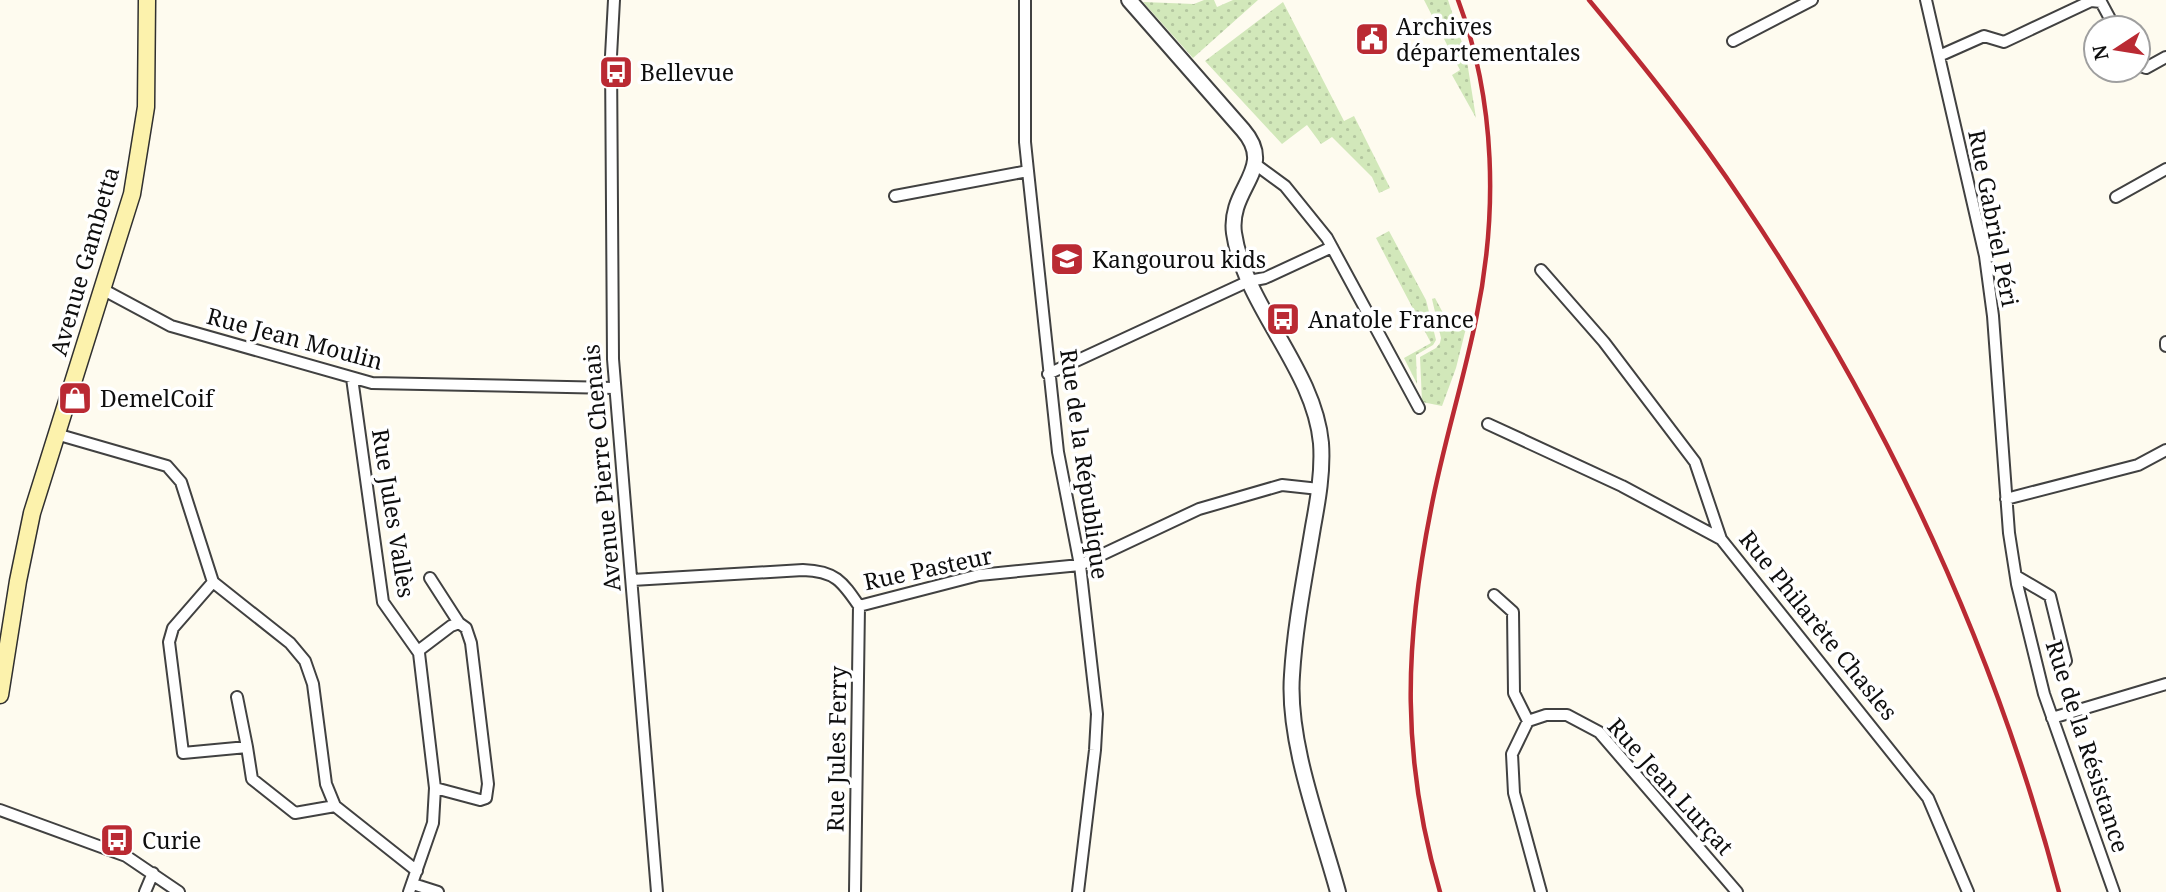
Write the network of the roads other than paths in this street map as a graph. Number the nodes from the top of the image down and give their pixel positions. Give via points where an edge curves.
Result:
1 (148, 0) edge
2 (614, 0) edge
3 (1025, 0) edge
4 (1129, 0) edge
5 (1812, 0) edge
6 (1926, 0) edge
7 (2107, 14) edge
8 (1733, 41) dead end
9 (1939, 56) junction
10 (1255, 164) junction
11 (2166, 169) edge
12 (1028, 171) junction
13 (895, 195) dead end
14 (2116, 197) dead end
15 (1332, 247) junction
16 (1541, 270) dead end
17 (1249, 281) junction
18 (102, 289) junction
19 (1048, 374) junction
20 (352, 378) junction
21 (614, 388) junction
22 (1419, 408) dead end
23 (1488, 424) dead end
24 (56, 434) junction
25 (2002, 447) joint
26 (2166, 450) edge
27 (1319, 489) junction
28 (2006, 499) junction
29 (1721, 539) junction
30 (1080, 565) junction
31 (2016, 576) junction
32 (430, 578) dead end
33 (632, 580) junction
34 (214, 582) junction
35 (1494, 595) dead end
36 (859, 606) junction
37 (459, 624) junction
38 (418, 651) junction
39 (2066, 662) dead end
40 (2166, 684) edge
41 (0, 695) edge
42 (237, 697) dead end
43 (2052, 718) junction
44 (1528, 720) junction
45 (247, 747) junction
46 (435, 788) junction
47 (335, 806) junction
48 (0, 810) edge
49 (417, 871) junction
50 (153, 873) junction
51 (411, 888) edge
52 (145, 892) edge
53 (179, 892) edge
54 (438, 892) edge
55 (657, 892) edge
56 (855, 892) edge
57 (1078, 892) edge
58 (1338, 892) edge
59 (1541, 892) edge
60 (1737, 892) edge
61 (1968, 892) edge
62 (2114, 892) edge

1 - 18 main road, Avenue Gambetta via 146,107 132,194
2 - 21 street, Avenue Pierre Chenais
3 - 12 street, Rue de la République
4 - 10 street via 1252,139
5 - 8 street
6 - 9 street, Rue Gabriel Péri
7 - 9 street via 2101,2 2091,1 2004,42 1984,36
9 - 25 street, Rue Gabriel Péri via 1985,256
10 - 15 street via 1285,186
10 - 17 street via 1236,205 1234,231
11 - 14 street
12 - 13 street
12 - 19 street, Rue de la République
15 - 17 street
15 - 22 street
16 - 29 street via 1604,342 1695,462
17 - 19 street
17 - 27 street via 1311,404 1321,443
18 - 20 street, Rue Jean Moulin via 171,326
18 - 24 main road, Avenue Gambetta
19 - 30 street, Rue de la République
20 - 21 street, Rue Jean Moulin via 372,383
20 - 38 street, Rue Jules Vallès via 383,602
21 - 33 street, Avenue Pierre Chenais
23 - 29 street, Rue Philarète Chasles via 1622,486
24 - 34 street via 167,466 181,482
24 - 41 main road, Avenue Gambetta via 18,581
25 - 28 street, Rue de la Résistance
26 - 28 street via 2138,465
27 - 30 street, Rue Pasteur via 1282,485 1199,509
27 - 58 street via 1295,643 1293,721
28 - 31 street, Rue de la Résistance
29 - 61 street, Rue Philarète Chasles via 1923,790
30 - 36 street, Rue Pasteur via 979,575
30 - 57 street, Rue de la République via 1097,714
31 - 39 street via 2050,596
31 - 43 street, Rue de la Résistance
32 - 37 street
33 - 36 street, Rue Pasteur via 821,570 843,583
33 - 55 street, Avenue Pierre Chenais
34 - 45 street via 173,628 169,642 183,753
34 - 47 street via 305,660 313,684 326,784
35 - 44 street via 1513,612 1514,693
36 - 56 street, Rue Jules Ferry
37 - 38 street
37 - 46 street via 466,628 471,643 486,798
38 - 46 street, Rue Jules Vallès
40 - 43 street
42 - 45 street
43 - 62 street, Rue de la Résistance
44 - 59 street via 1512,754 1513,780
44 - 60 street, Rue Jean Lurçat via 1567,715 1599,732
45 - 47 street via 252,779 295,813
46 - 49 street, Rue Jules Vallès via 433,823
47 - 49 street
48 - 50 street via 126,856
49 - 51 street, Rue Jules Vallès
50 - 52 street
50 - 53 street
51 - 54 street

